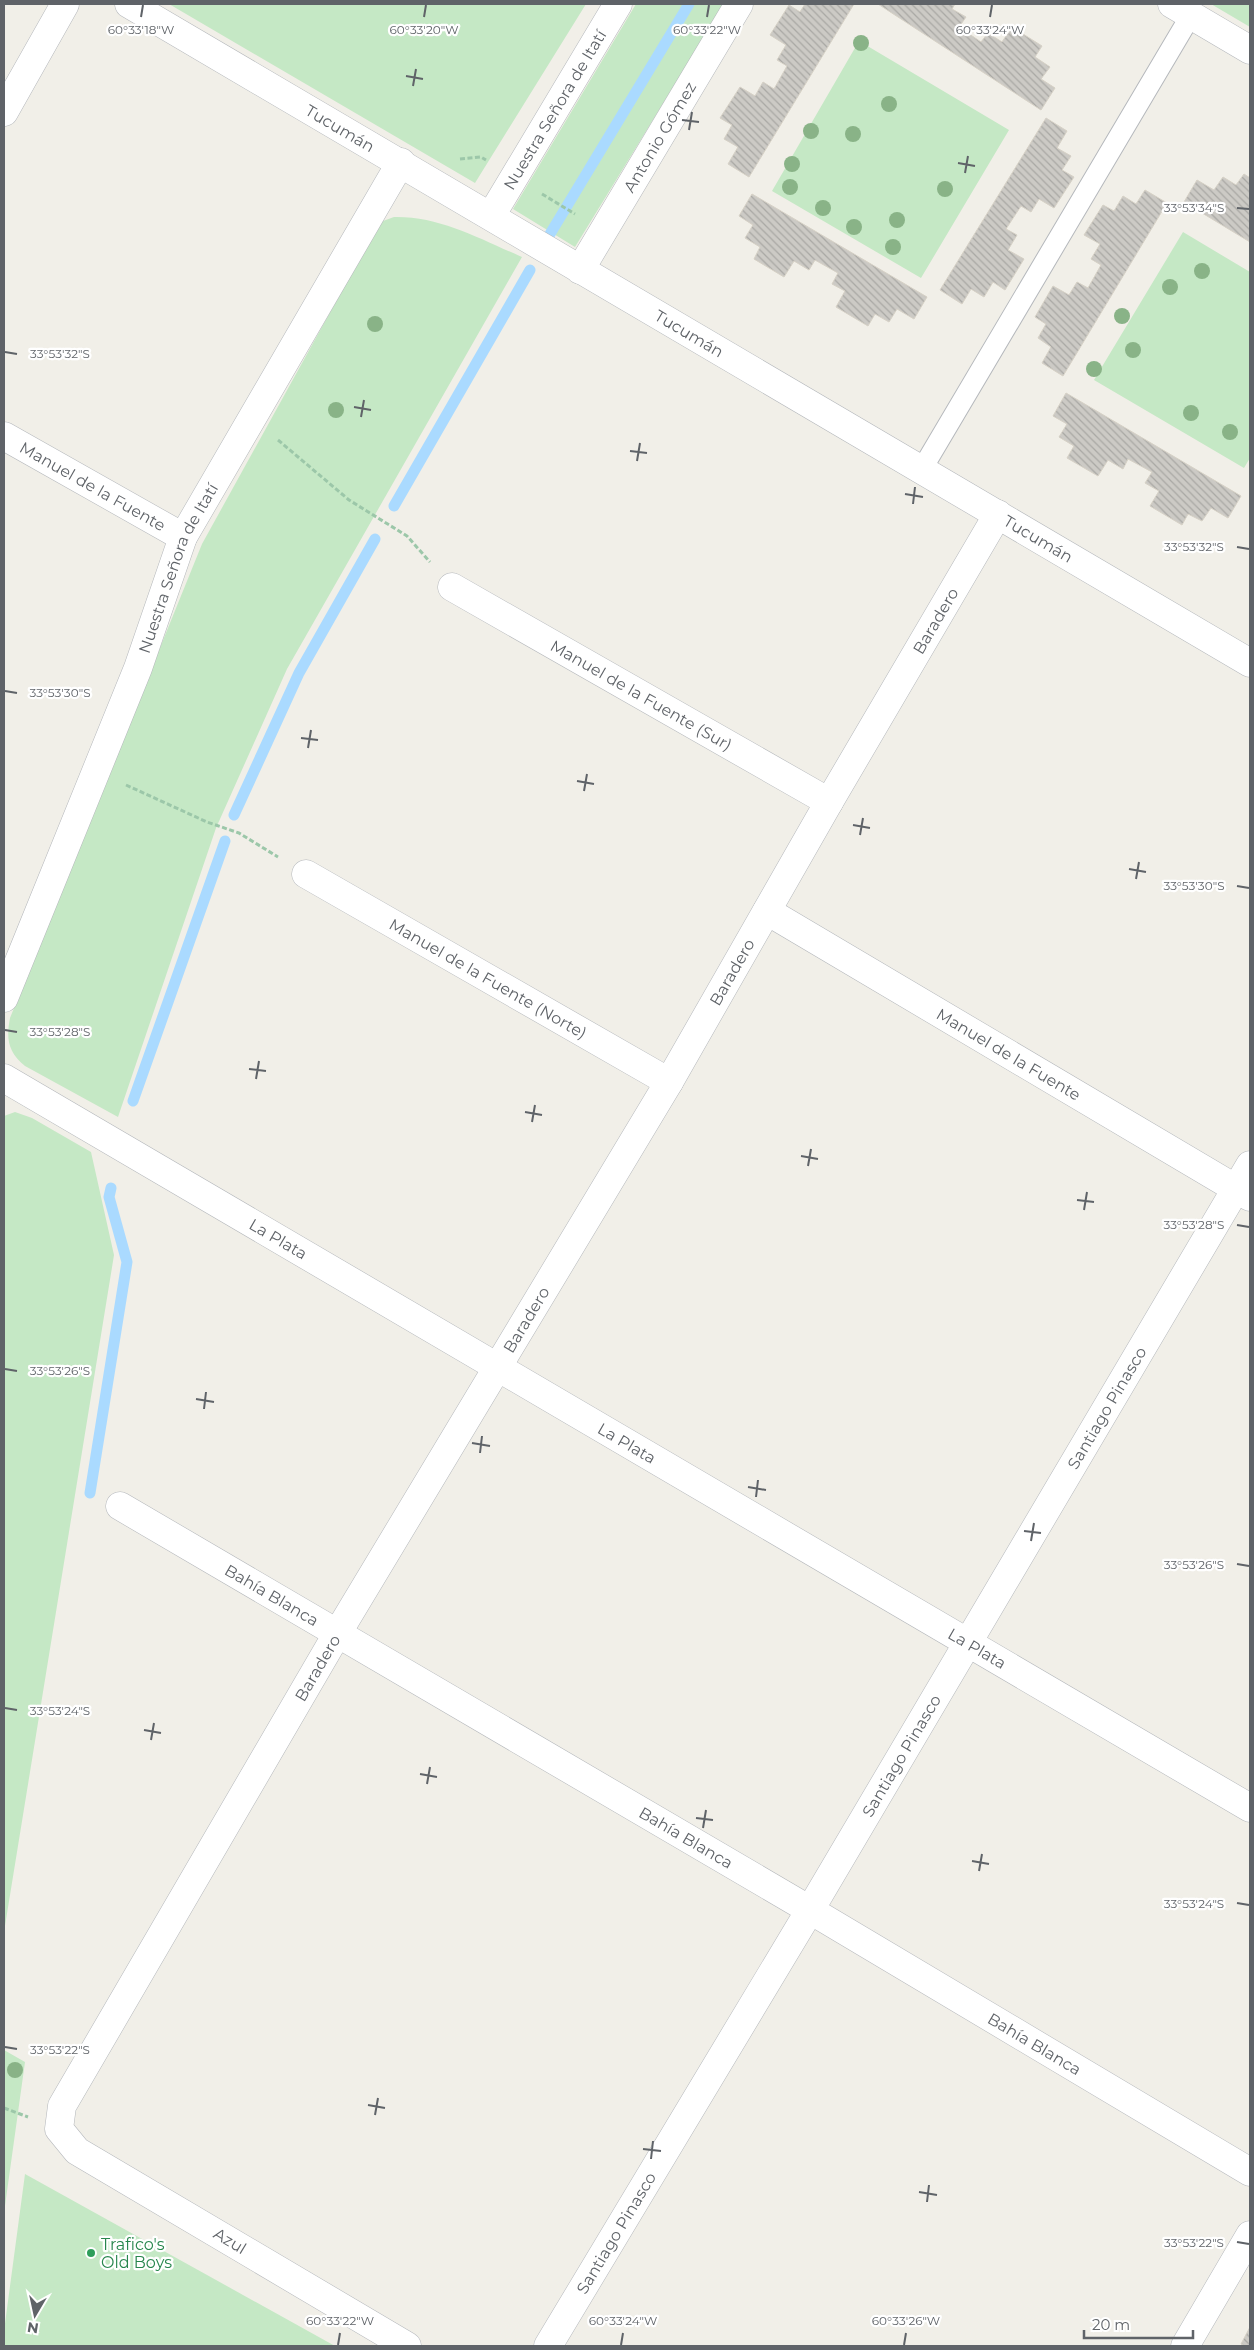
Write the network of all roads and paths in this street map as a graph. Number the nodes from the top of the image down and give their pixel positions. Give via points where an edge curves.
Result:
1 (65, 4) edge
2 (129, 4) edge
3 (618, 4) edge
4 (739, 4) edge
5 (1182, 10) edge
6 (1250, 50) edge
7 (4, 112) edge
8 (401, 162) junction
9 (554, 202) dead end
10 (577, 215) dead end
11 (491, 216) junction
12 (580, 270) junction
13 (249, 423) junction
14 (4, 436) edge
15 (922, 469) junction
16 (998, 514) junction
17 (183, 538) junction
18 (452, 587) joint
19 (1249, 660) edge
20 (96, 771) junction
21 (829, 802) junction
22 (306, 874) joint
23 (767, 911) junction
24 (4, 998) edge
25 (4, 1078) edge
26 (669, 1082) junction
27 (1250, 1165) edge
28 (1243, 1193) edge
29 (499, 1366) junction
30 (120, 1506) dead end
31 (337, 1634) junction
32 (968, 1642) junction
33 (1250, 1808) edge
34 (810, 1910) junction
35 (59, 2129) joint
36 (1250, 2172) edge
37 (1250, 2236) edge
38 (407, 2346) edge
39 (548, 2346) edge
40 (1185, 2346) edge

1 - 7 street
2 - 8 street, Tucumán
3 - 11 street, Nuestra Señora de Itatí
4 - 12 street, Antonio Gómez
5 - 6 street
5 - 15 lane
8 - 11 street, Tucumán
8 - 13 street, Nuestra Señora de Itatí
9 - 10 path
11 - 12 street, Tucumán
12 - 15 street, Tucumán
13 - 17 street, Nuestra Señora de Itatí
13 - 18 path via 279,440 349,500 407,536
14 - 17 street, Manuel de la Fuente
15 - 16 street, Tucumán
16 - 19 street, Tucumán
16 - 21 street, Baradero
17 - 20 street, Nuestra Señora de Itatí via 138,668
18 - 21 street, Manuel de la Fuente (Sur)
20 - 22 path via 207,822 239,833
20 - 24 street, Nuestra Señora de Itatí
21 - 23 street, Baradero
22 - 26 street, Manuel de la Fuente (Norte)
23 - 26 street, Baradero
23 - 28 street, Manuel de la Fuente
25 - 29 street, La Plata
26 - 29 street, Baradero
27 - 28 street, Santiago Pinasco
28 - 32 street, Santiago Pinasco
29 - 31 street, Baradero
29 - 32 street, La Plata
30 - 31 street, Bahía Blanca
31 - 34 street, Bahía Blanca
31 - 35 street, Baradero via 62,2106
32 - 33 street, La Plata
32 - 34 street, Santiago Pinasco
34 - 36 street, Bahía Blanca
34 - 39 street, Santiago Pinasco
35 - 38 street, Azul via 77,2151
37 - 40 street

